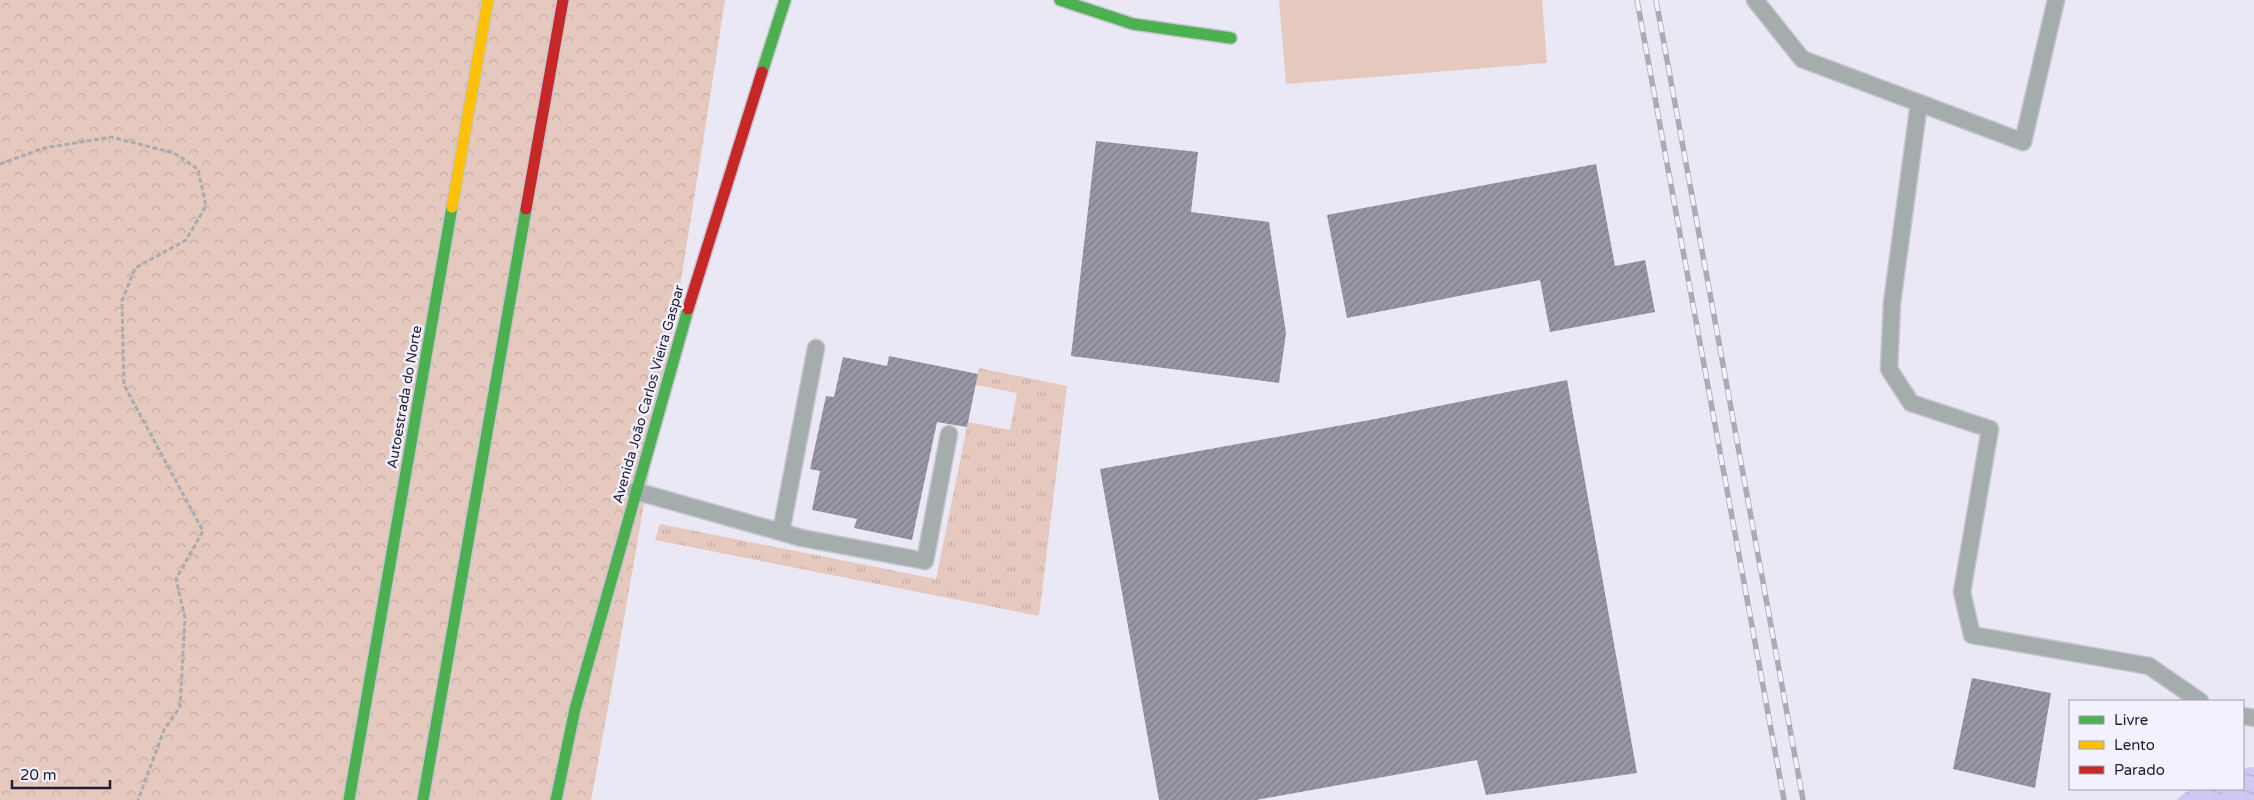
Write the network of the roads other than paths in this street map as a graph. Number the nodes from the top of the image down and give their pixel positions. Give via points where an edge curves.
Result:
1 (488, 0) edge
2 (563, 0) edge
3 (785, 0) edge
4 (1060, 0) edge
5 (1756, 0) edge
6 (2056, 0) edge
7 (1231, 38) dead end
8 (1919, 103) junction
9 (816, 348) dead end
10 (949, 434) dead end
11 (635, 491) junction
12 (781, 532) junction
13 (2199, 700) edge
14 (349, 800) edge
15 (423, 800) edge
16 (556, 800) edge

1 - 14 main road, Autoestrada do Norte
2 - 15 main road
3 - 11 main road, Avenida João Carlos Vieira Gaspar via 671,363
4 - 7 main road via 1133,24
5 - 8 lane via 1802,59
6 - 8 lane via 2023,142
8 - 13 lane via 1892,303 1889,369 1911,404 1990,429 1962,592 1972,635 2149,666
9 - 12 lane
10 - 12 lane via 925,561
11 - 12 lane
11 - 16 main road, Avenida João Carlos Vieira Gaspar via 575,709

